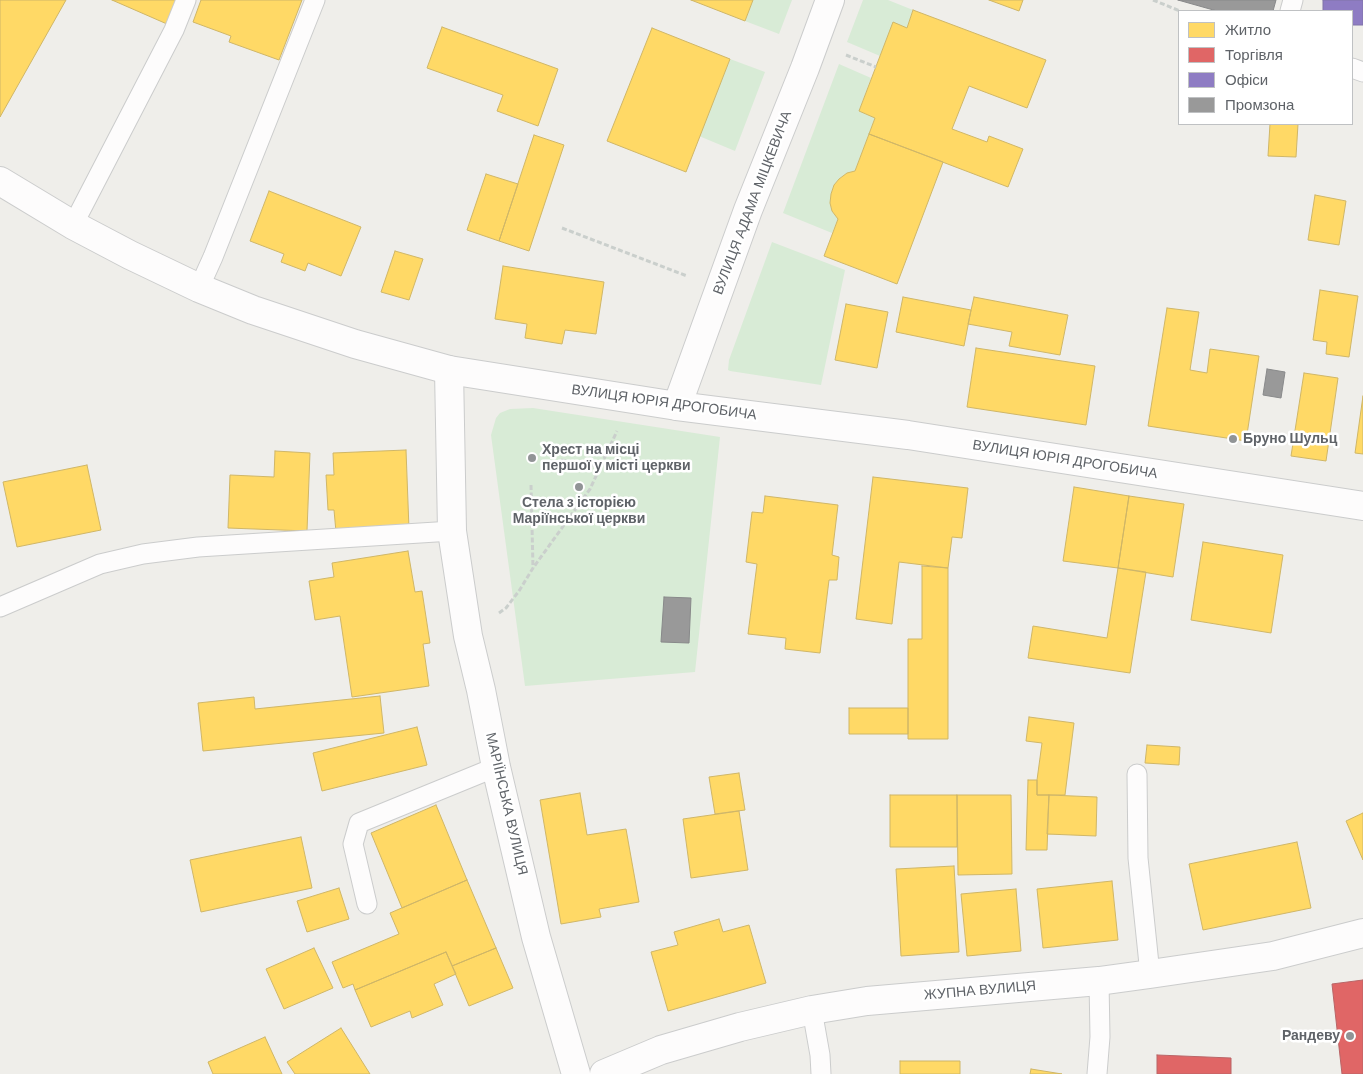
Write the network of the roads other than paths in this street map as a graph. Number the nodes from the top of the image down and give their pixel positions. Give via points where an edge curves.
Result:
1 (186, 0) edge
2 (316, 0) edge
3 (830, 0) edge
4 (0, 181) edge
5 (73, 225) junction
6 (199, 288) junction
7 (449, 370) junction
8 (677, 406) junction
9 (1363, 506) edge
10 (452, 531) junction
11 (0, 607) edge
12 (496, 767) junction
13 (1137, 774) dead end
14 (368, 904) dead end
15 (1363, 933) edge
16 (1150, 974) junction
17 (1099, 981) junction
18 (812, 1010) junction
19 (576, 1074) edge
20 (604, 1074) edge
21 (821, 1074) edge
22 (1097, 1074) edge

1 - 5 lane via 174,30
2 - 6 lane
3 - 8 street, ВУЛИЦЯ АДАМА МІЦКЕВИЧА via 748,210
4 - 5 street, ВУЛИЦЯ ЮРІЯ ДРОГОБИЧА
5 - 6 street, ВУЛИЦЯ ЮРІЯ ДРОГОБИЧА
6 - 7 street, ВУЛИЦЯ ЮРІЯ ДРОГОБИЧА via 355,344
7 - 8 street, ВУЛИЦЯ ЮРІЯ ДРОГОБИЧА
7 - 10 street, МАРІЇНСЬКА ВУЛИЦЯ
8 - 9 street, ВУЛИЦЯ ЮРІЯ ДРОГОБИЧА via 908,436
10 - 11 lane via 198,547 143,554 100,564
10 - 12 street, МАРІЇНСЬКА ВУЛИЦЯ via 468,636
12 - 14 lane via 359,823 353,844
12 - 19 street, МАРІЇНСЬКА ВУЛИЦЯ via 536,937
13 - 16 lane via 1138,858
15 - 16 street, ЖУПНА ВУЛИЦЯ via 1273,956
16 - 17 street, ЖУПНА ВУЛИЦЯ
17 - 18 street, ЖУПНА ВУЛИЦЯ via 876,1000
17 - 22 lane
18 - 20 street, ЖУПНА ВУЛИЦЯ via 661,1050
18 - 21 lane

